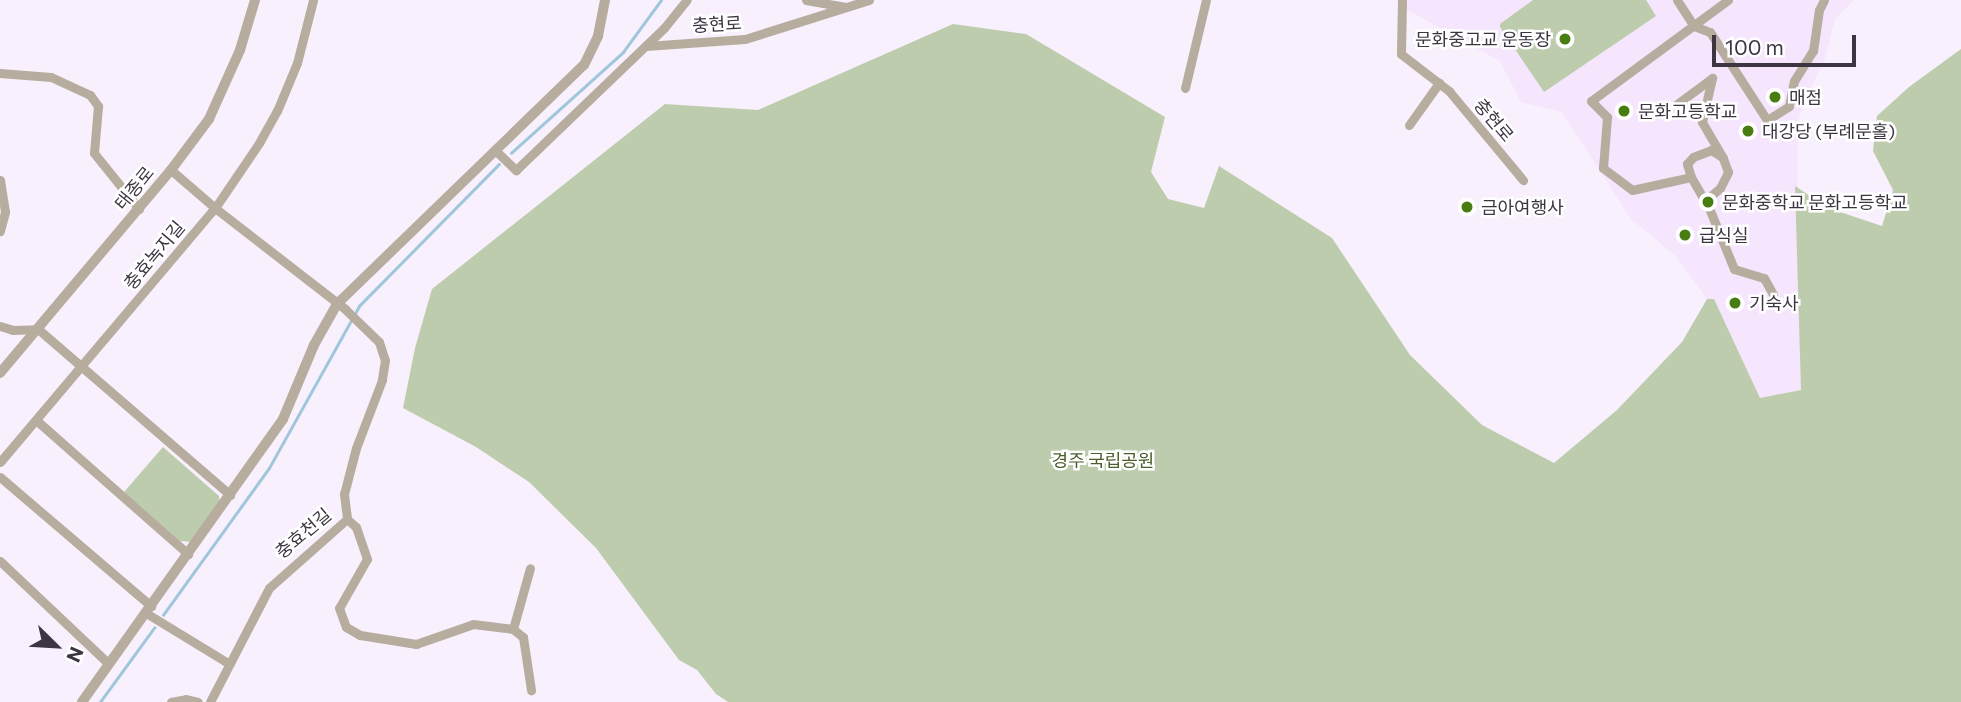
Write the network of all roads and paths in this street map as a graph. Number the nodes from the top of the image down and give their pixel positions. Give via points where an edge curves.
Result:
1 (255, 0) edge
2 (313, 0) edge
3 (605, 0) edge
4 (687, 0) edge
5 (806, 0) edge
6 (869, 0) edge
7 (1206, 0) edge
8 (1402, 0) edge
9 (1677, 0) edge
10 (1728, 0) edge
11 (1824, 0) edge
12 (852, 6) junction
13 (1693, 26) junction
14 (646, 46) junction
15 (0, 73) edge
16 (1439, 83) junction
17 (1185, 88) dead end
18 (1677, 104) dead end
19 (1409, 125) dead end
20 (496, 150) junction
21 (1723, 158) junction
22 (171, 170) junction
23 (1691, 177) junction
24 (0, 180) edge
25 (1523, 180) dead end
26 (1705, 201) junction
27 (215, 208) junction
28 (139, 209) junction
29 (0, 231) edge
30 (1773, 294) dead end
31 (337, 304) junction
32 (0, 326) edge
33 (38, 329) junction
34 (80, 367) junction
35 (0, 373) edge
36 (36, 420) junction
37 (0, 462) edge
38 (0, 477) edge
39 (230, 495) junction
40 (347, 519) junction
41 (188, 554) junction
42 (0, 561) edge
43 (530, 568) dead end
44 (149, 609) junction
45 (513, 629) junction
46 (108, 663) junction
47 (228, 663) junction
48 (531, 690) dead end
49 (82, 702) edge
50 (171, 702) edge
51 (198, 702) edge
52 (210, 702) edge

1 - 22 street, 태종로 via 219,101
2 - 27 street, 충효녹지길 via 297,63 277,111
3 - 20 street via 598,36 584,65
4 - 14 street
5 - 12 street
6 - 12 street, 충현로
7 - 17 street
8 - 16 street, 충현로 via 1401,54
9 - 13 street
10 - 13 street
11 - 13 street via 1813,51 1794,81 1789,106 1767,120 1710,32
12 - 14 street, 충현로 via 745,39
13 - 23 street via 1591,101 1607,117 1603,169 1632,190
14 - 20 street via 516,170
15 - 28 street via 51,77 89,95 97,106 94,153
16 - 19 street
16 - 25 street, 충현로
18 - 21 street via 1712,78 1702,121
20 - 31 street
21 - 23 street via 1711,150 1693,158 1687,164
21 - 26 street via 1728,172 1720,188
22 - 27 street
22 - 28 street, 태종로
23 - 26 street
24 - 29 street via 5,212
26 - 30 street via 1734,269 1764,278
27 - 31 street, 충효천길
27 - 34 street, 충효녹지길
28 - 33 street, 태종로
31 - 39 street via 283,419
31 - 40 street, 충효천길 via 379,342 385,359 344,494
32 - 33 street
33 - 34 street
33 - 35 street, 태종로
34 - 36 street, 충효녹지길
34 - 39 street
36 - 37 street, 충효녹지길
36 - 41 street
38 - 44 street
39 - 41 street
40 - 45 street via 356,527 367,559 339,608 346,627 360,635 416,644 473,624
40 - 47 street, 충효천길 via 268,588
41 - 44 street
42 - 46 street
43 - 45 street
44 - 46 street
44 - 47 street
45 - 48 street via 523,637
46 - 49 street
47 - 52 street, 충효천길
50 - 51 street

